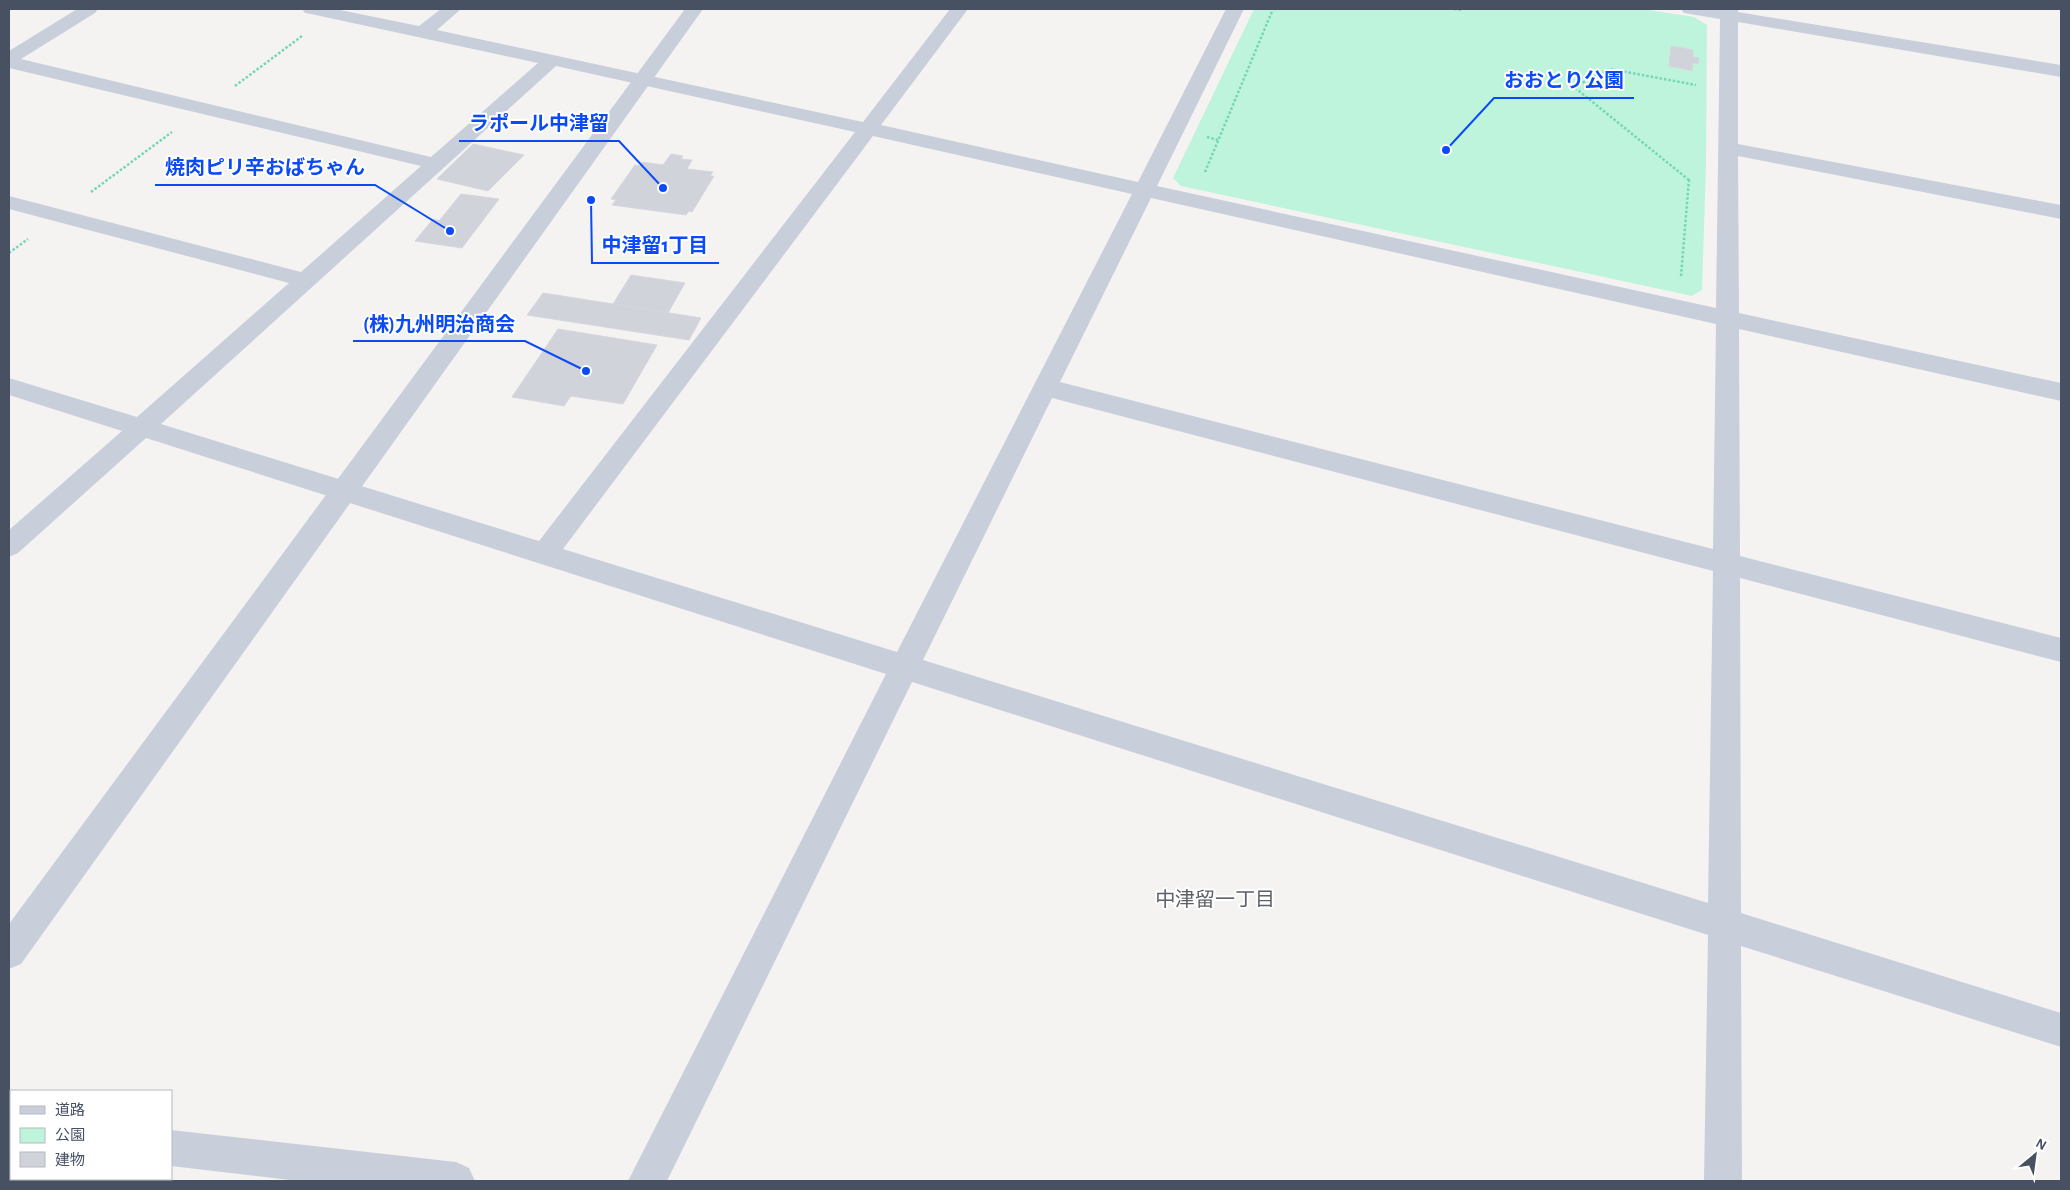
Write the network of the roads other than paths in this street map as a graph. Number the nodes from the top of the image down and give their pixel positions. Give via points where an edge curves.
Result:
1 (89, 9) edge
2 (311, 9) edge
3 (452, 9) edge
4 (694, 9) edge
5 (959, 9) edge
6 (1235, 9) edge
7 (1690, 9) edge
8 (1730, 12) edge
9 (422, 33) junction
10 (552, 60) junction
11 (9, 61) edge
12 (2061, 71) edge
13 (643, 79) junction
14 (868, 129) junction
15 (1728, 148) junction
16 (436, 164) junction
17 (1144, 190) junction
18 (9, 202) edge
19 (2061, 212) edge
20 (305, 280) junction
21 (1728, 319) junction
22 (9, 386) edge
23 (1045, 387) junction
24 (2061, 392) edge
25 (141, 428) junction
26 (344, 491) junction
27 (9, 546) edge
28 (544, 554) junction
29 (1726, 563) junction
30 (2061, 650) edge
31 (904, 667) junction
32 (1724, 924) junction
33 (9, 952) edge
34 (2061, 1030) edge
35 (172, 1148) edge
36 (456, 1181) edge
37 (647, 1181) edge
38 (1723, 1181) edge

1 - 11 street
2 - 9 street
3 - 9 street
4 - 13 street
5 - 14 street
6 - 17 street
7 - 8 street
8 - 12 street
8 - 15 street
9 - 10 street
10 - 13 street
10 - 16 street
11 - 16 street
13 - 14 street
13 - 26 street
14 - 17 street
14 - 28 street
15 - 19 street
15 - 21 street
16 - 20 street
17 - 21 street
17 - 23 street
18 - 20 street
20 - 25 street
21 - 24 street
21 - 29 street
22 - 25 street
23 - 29 street
23 - 31 street
25 - 26 street
25 - 27 street
26 - 28 street
26 - 33 street
28 - 31 street
29 - 30 street
29 - 32 street
31 - 32 street
31 - 37 street
32 - 34 street
32 - 38 street
35 - 36 street

